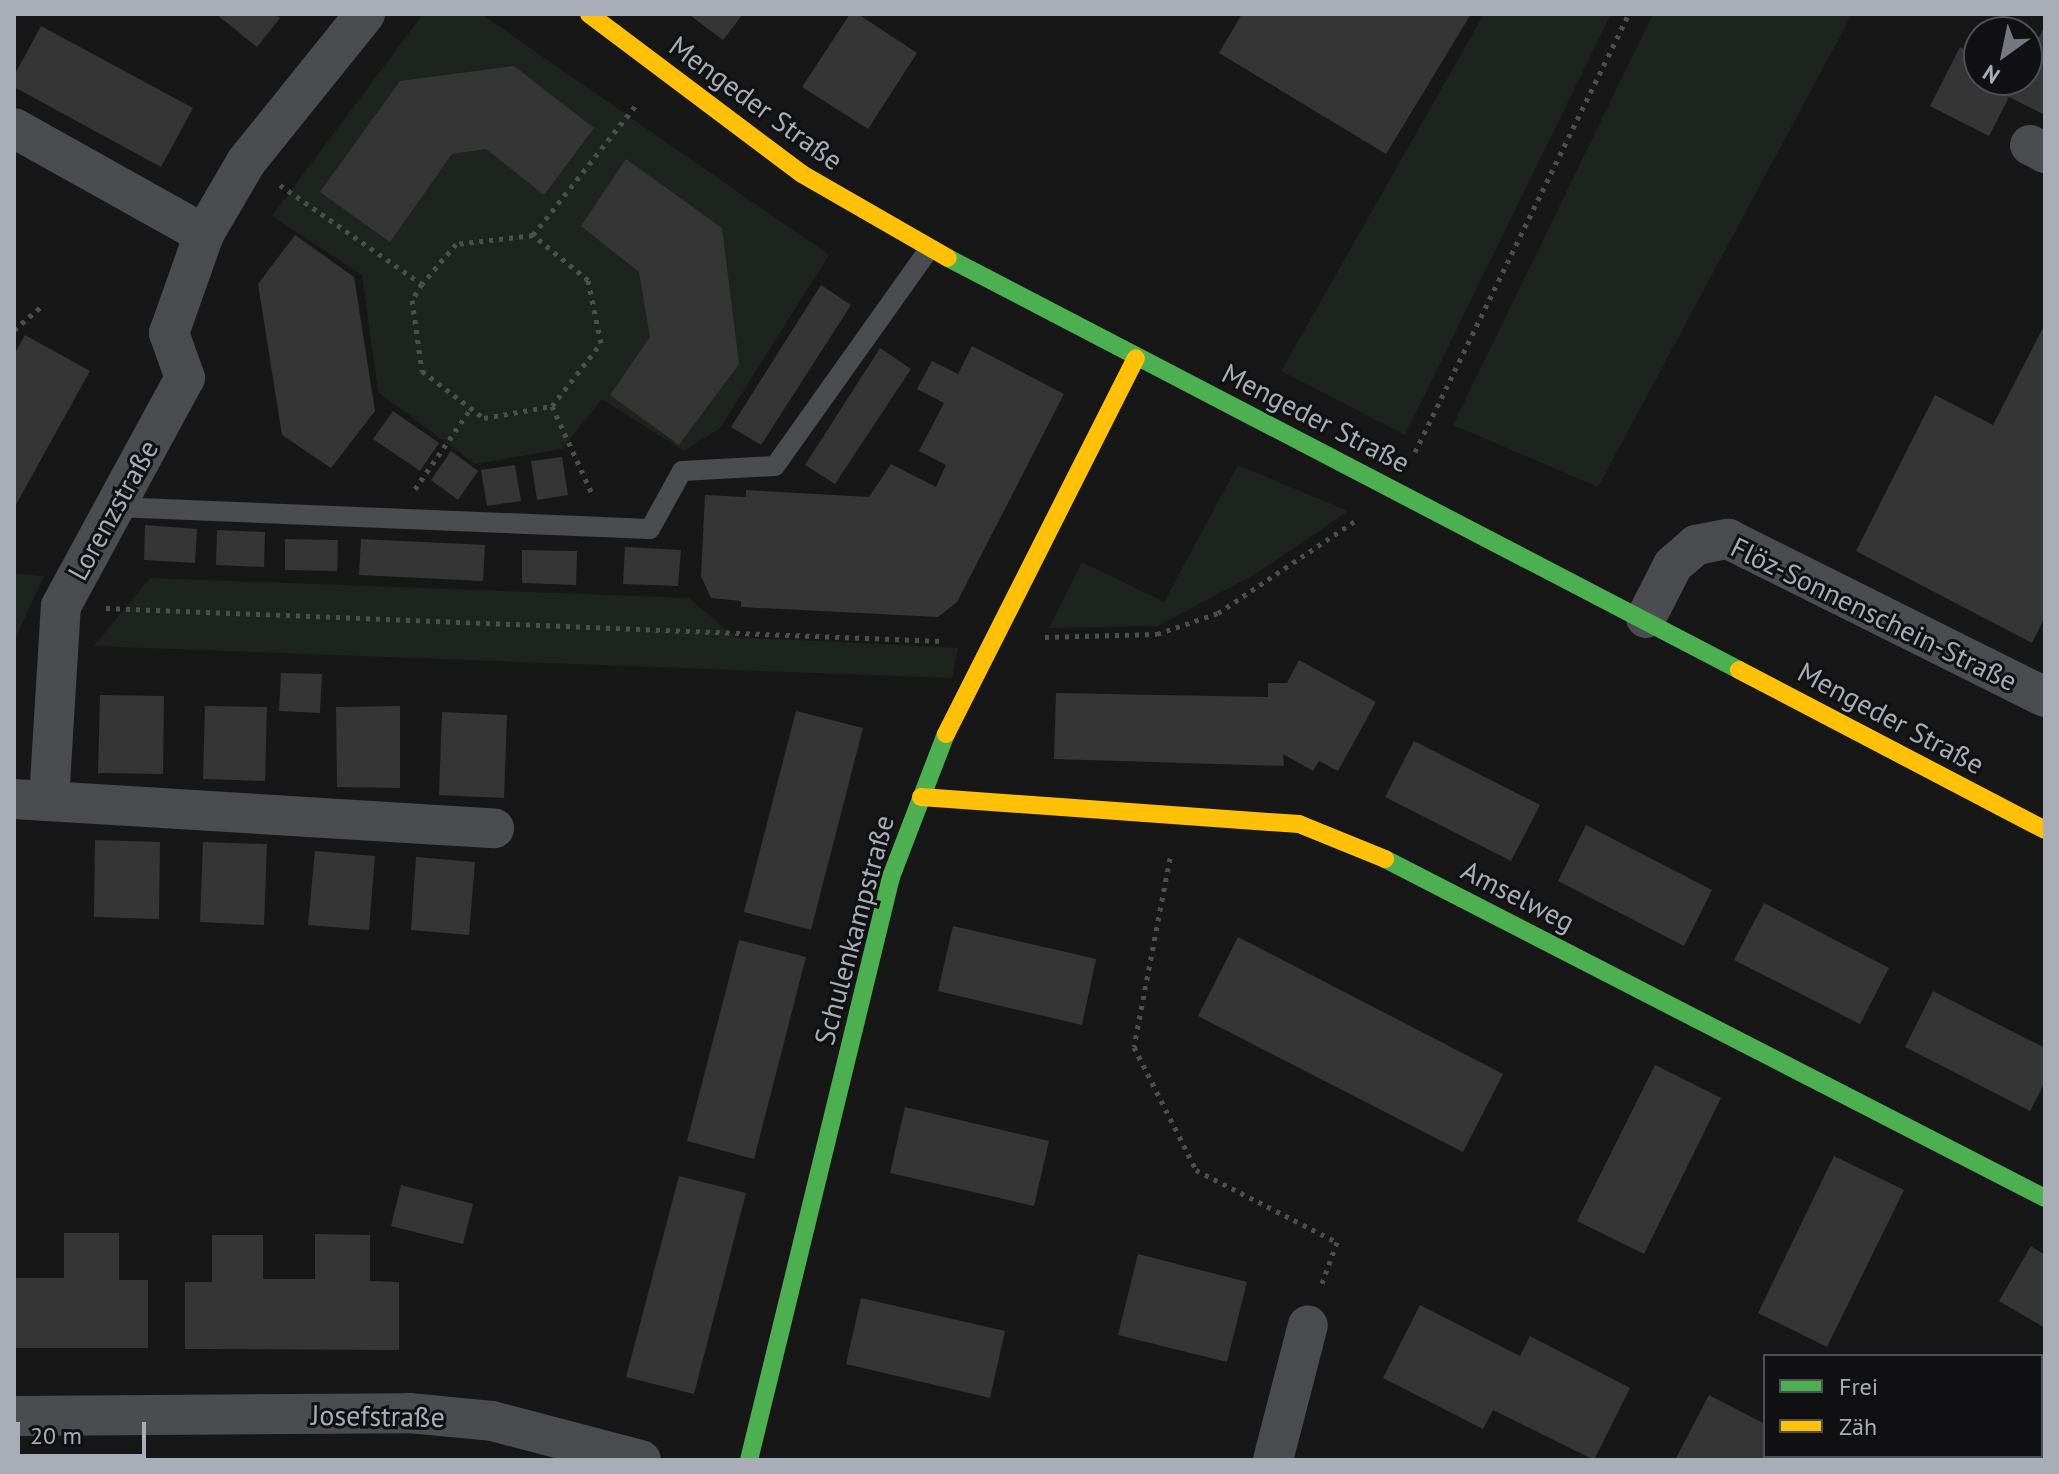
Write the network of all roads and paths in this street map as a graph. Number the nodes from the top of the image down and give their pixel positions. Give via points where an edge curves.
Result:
1 (365, 14) edge
2 (589, 14) edge
3 (1629, 14) edge
4 (664, 71) junction
5 (14, 128) edge
6 (246, 162) junction
7 (204, 234) junction
8 (533, 235) junction
9 (929, 249) junction
10 (422, 284) junction
11 (40, 307) dead end
12 (14, 330) edge
13 (1136, 358) junction
14 (552, 406) junction
15 (471, 408) junction
16 (1396, 490) junction
17 (115, 507) junction
18 (392, 521) junction
19 (609, 530) junction
20 (61, 606) junction
21 (1646, 618) junction
22 (992, 639) junction
23 (2045, 697) edge
24 (921, 797) junction
25 (32, 799) edge
26 (1178, 814) junction
27 (494, 828) dead end
28 (2045, 830) edge
29 (2045, 1198) edge
30 (1308, 1325) joint
31 (14, 1416) edge
32 (641, 1460) edge
33 (749, 1460) edge
34 (1273, 1460) edge

1 - 6 street, Lorenzstraße
2 - 4 street, Mengeder Straße
3 - 16 path
4 - 8 path
4 - 9 street, Mengeder Straße via 802,174
5 - 7 street
6 - 7 street, Lorenzstraße
6 - 10 path
7 - 17 street, Lorenzstraße via 169,333 185,378
8 - 10 path via 456,244
8 - 14 path via 588,280 601,343
9 - 13 street, Mengeder Straße
9 - 19 lane via 775,466 682,471 650,529
10 - 15 path via 412,300 422,371
11 - 12 path
13 - 16 street, Mengeder Straße
13 - 22 street, Schulenkampstraße
14 - 15 path via 484,418
14 - 19 path
15 - 18 path
16 - 21 street, Mengeder Straße
16 - 22 path via 1302,560 1218,613 1157,634
17 - 18 lane
17 - 20 street, Lorenzstraße
18 - 19 lane
20 - 22 path
20 - 25 street, Lorenzstraße
21 - 23 street, Flöz-Sonnenschein-Straße via 1673,565 1696,545 1728,539
21 - 28 street, Mengeder Straße
22 - 24 street, Schulenkampstraße
24 - 26 street, Amselweg
24 - 33 street, Schulenkampstraße via 891,877
25 - 27 street, Lorenzstraße
26 - 29 street, Amselweg via 1299,824 1363,848
26 - 30 path via 1134,1047 1196,1170 1337,1242
30 - 34 street
31 - 32 street, Josefstraße via 409,1413 492,1421

